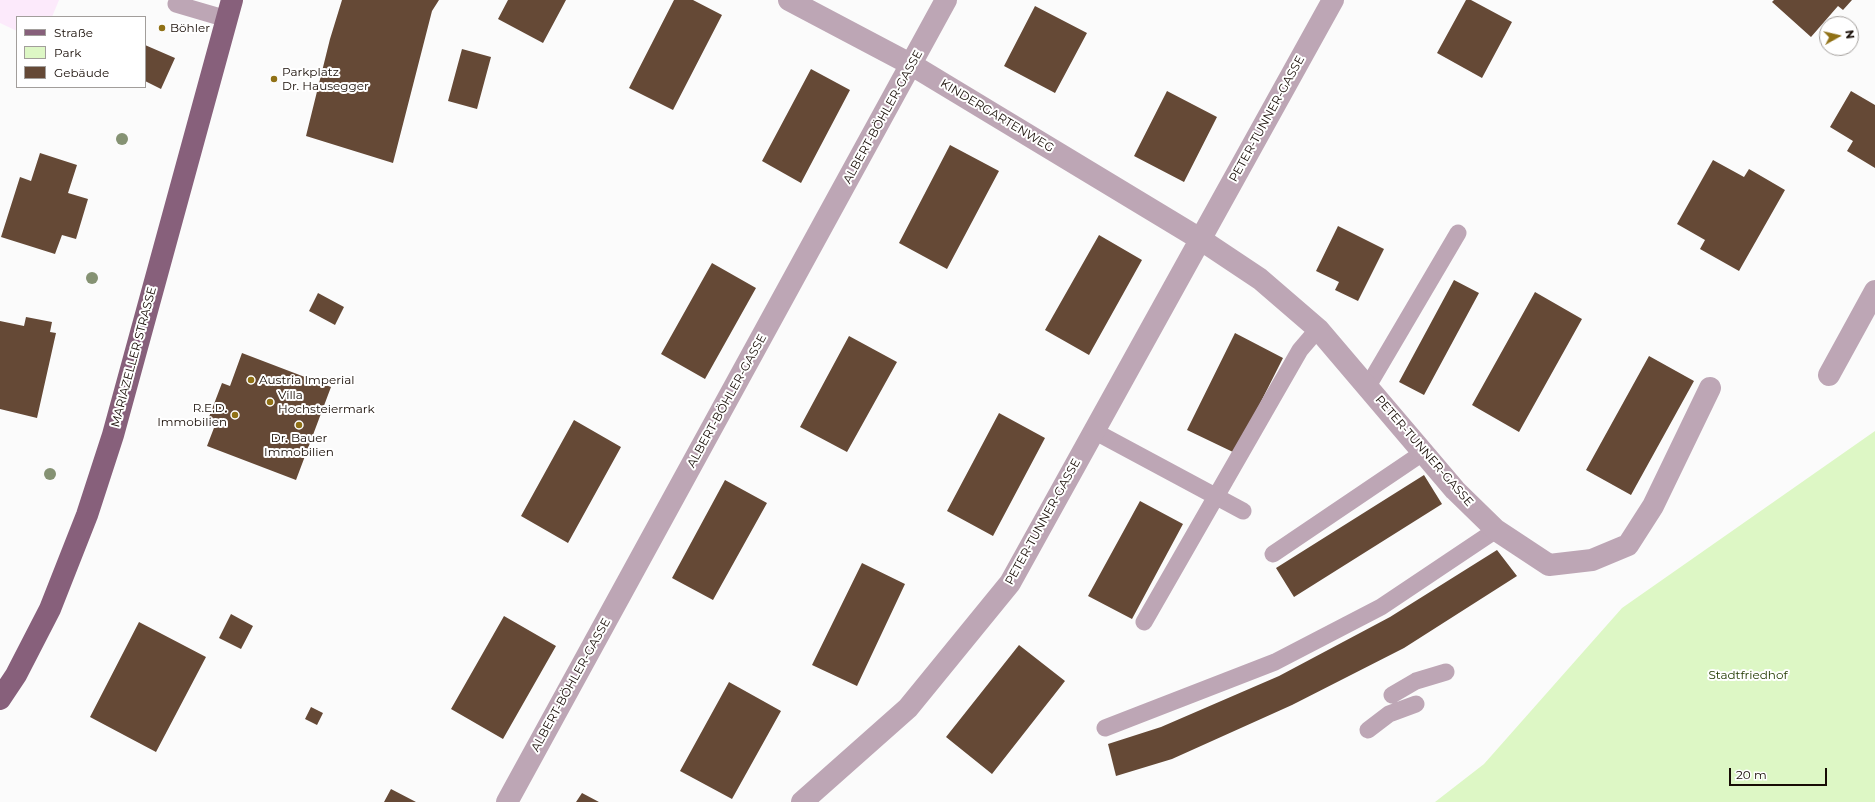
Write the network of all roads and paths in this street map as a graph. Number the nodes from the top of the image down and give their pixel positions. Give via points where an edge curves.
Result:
1 (789, 0) edge
2 (946, 0) edge
3 (1333, 0) edge
4 (176, 4) dead end
5 (229, 9) edge
6 (912, 65) junction
7 (1458, 233) dead end
8 (1200, 239) junction
9 (1875, 291) edge
10 (1318, 329) junction
11 (1829, 375) dead end
12 (1368, 386) junction
13 (1710, 388) dead end
14 (1094, 431) junction
15 (1424, 452) junction
16 (1217, 496) junction
17 (1243, 511) dead end
18 (1496, 530) junction
19 (1273, 554) dead end
20 (1144, 622) dead end
21 (1446, 672) dead end
22 (1392, 695) dead end
23 (0, 699) edge
24 (1416, 704) dead end
25 (1105, 728) dead end
26 (1368, 730) dead end
27 (507, 802) edge
28 (802, 802) edge

1 - 6 street, KINDERGARTENWEG
2 - 6 street, ALBERT-BÖHLER-GASSE
3 - 8 street, PETER-TUNNER-GASSE
4 - 5 lane
5 - 23 main road, MARIAZELLER STRASSE via 113,435 87,515 50,609 16,675
6 - 8 street, KINDERGARTENWEG
6 - 27 street, ALBERT-BÖHLER-GASSE
7 - 12 lane
8 - 10 street, PETER-TUNNER-GASSE via 1260,279
8 - 14 street, PETER-TUNNER-GASSE
9 - 11 street
10 - 12 street, PETER-TUNNER-GASSE
10 - 16 lane via 1300,350
12 - 15 street, PETER-TUNNER-GASSE
13 - 18 street, PETER-TUNNER-GASSE via 1653,506 1628,545 1592,560 1549,565
14 - 16 lane
14 - 28 street, PETER-TUNNER-GASSE via 1010,583 908,708
15 - 18 street, PETER-TUNNER-GASSE via 1455,490
15 - 19 lane
16 - 17 lane
16 - 20 lane
18 - 25 lane via 1381,607 1274,662
21 - 22 lane via 1416,681
24 - 26 lane via 1389,714

